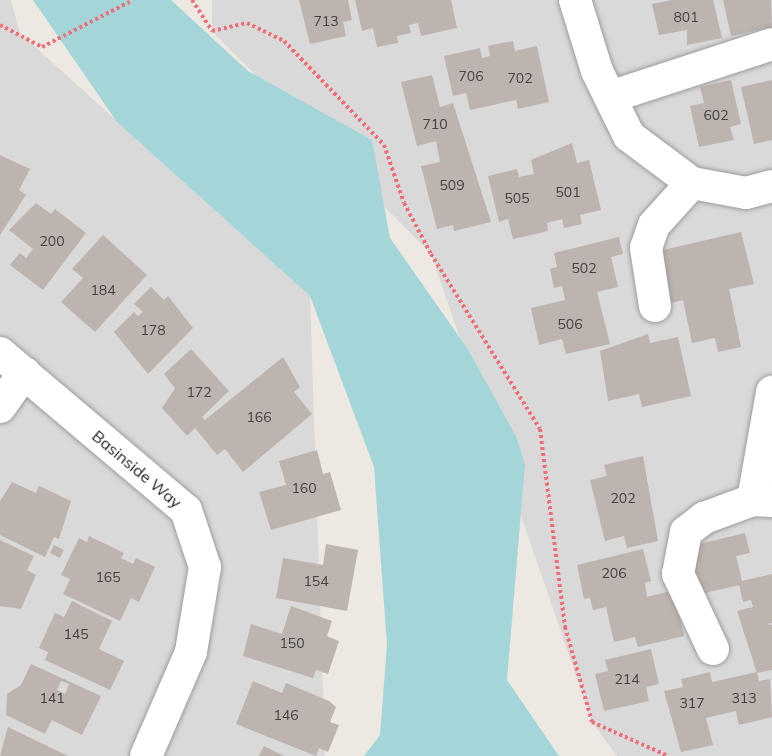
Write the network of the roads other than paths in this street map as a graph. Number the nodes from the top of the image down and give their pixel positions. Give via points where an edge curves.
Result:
1 (575, 0) edge
2 (772, 45) edge
3 (610, 97) junction
4 (692, 183) junction
5 (772, 186) edge
6 (655, 306) dead end
7 (0, 353) edge
8 (24, 373) junction
9 (772, 392) edge
10 (0, 407) edge
11 (762, 501) edge
12 (713, 649) dead end
13 (146, 756) edge

1 - 3 street
2 - 3 street
3 - 4 street via 629,136
4 - 5 street via 746,193
4 - 6 street via 654,225 646,248
7 - 8 street, Basinside Way
8 - 10 street
8 - 13 street, Basinside Way via 186,510 205,567 191,652
9 - 11 street
11 - 12 street via 704,518 686,532 679,553 678,574

